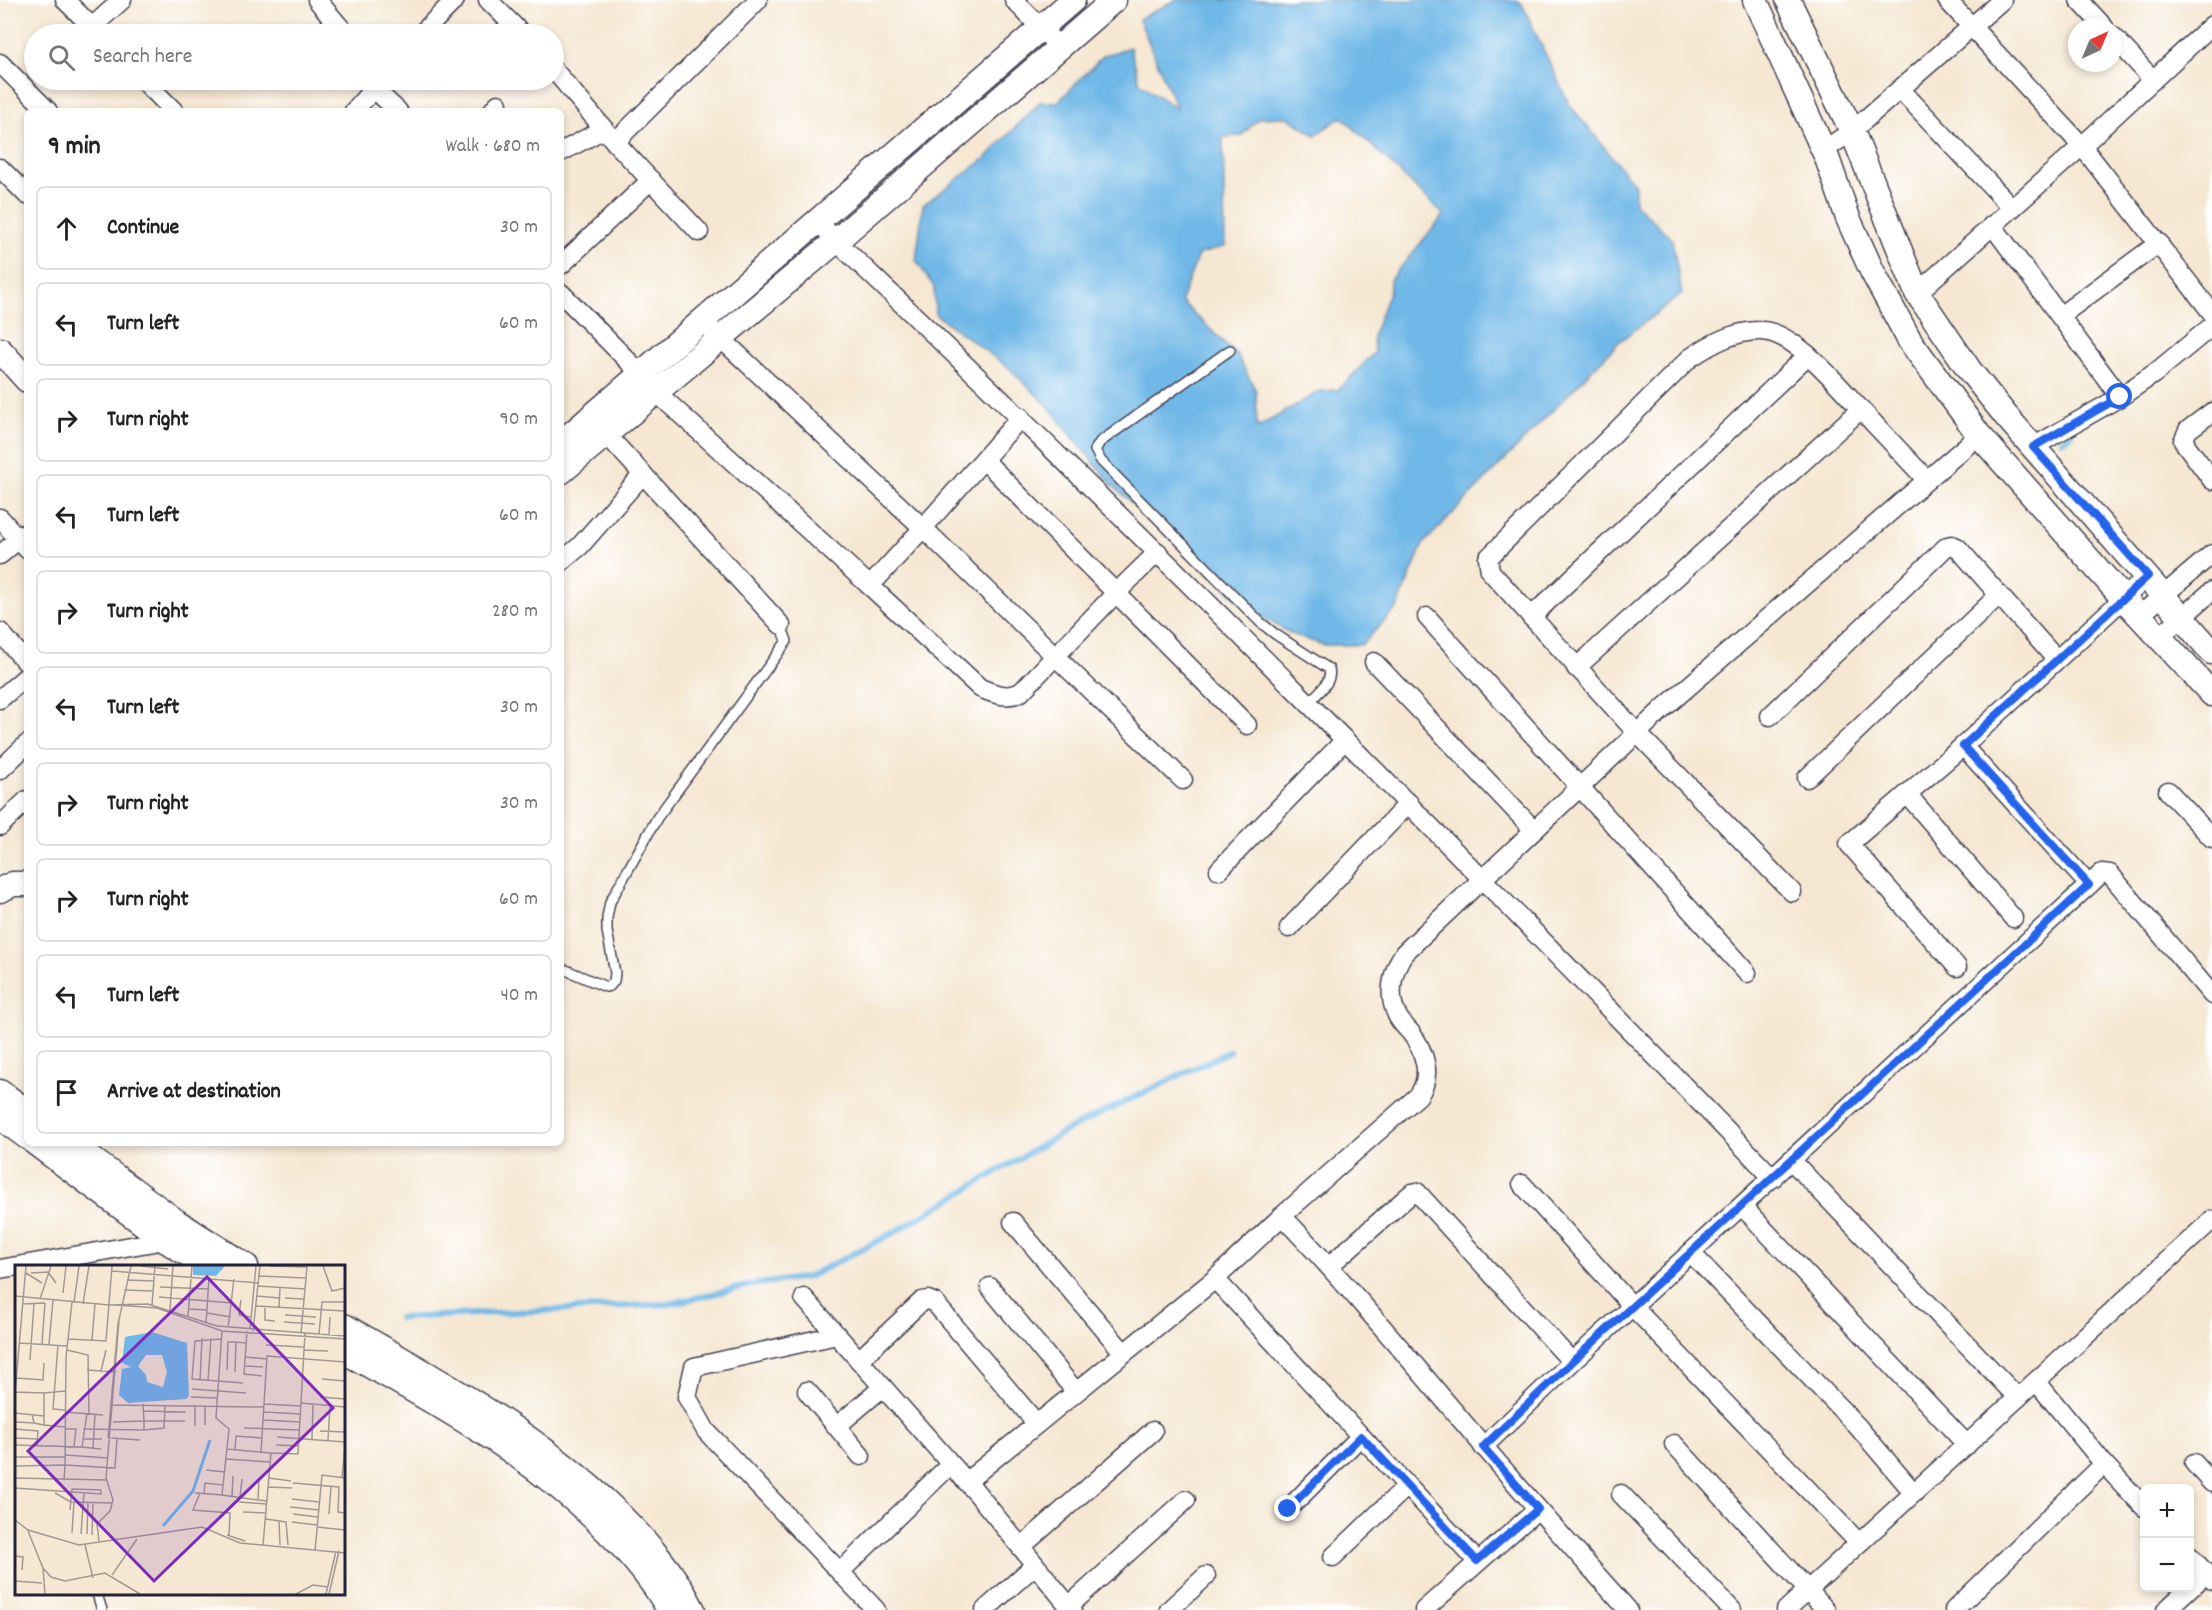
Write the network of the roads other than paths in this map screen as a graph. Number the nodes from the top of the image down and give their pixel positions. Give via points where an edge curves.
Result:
1 (65, 0) edge
2 (122, 0) edge
3 (317, 0) edge
4 (455, 0) edge
5 (488, 0) edge
6 (758, 0) edge
7 (1014, 0) edge
8 (1073, 0) edge
9 (1114, 0) edge
10 (1755, 0) edge
11 (1788, 0) edge
12 (1947, 0) edge
13 (2002, 0) edge
14 (2079, 0) edge
15 (2096, 18) edge
16 (89, 24) edge
17 (102, 24) edge
18 (337, 24) edge
19 (431, 24) edge
20 (512, 24) edge
21 (2212, 25) edge
22 (1972, 26) junction
23 (1041, 29) junction
24 (2122, 46) edge
25 (1059, 47) junction
26 (0, 63) edge
27 (2153, 80) junction
28 (564, 82) edge
29 (24, 87) edge
30 (1900, 89) junction
31 (27, 90) edge
32 (153, 90) edge
33 (372, 90) edge
34 (382, 90) edge
35 (45, 108) edge
36 (171, 108) edge
37 (357, 108) edge
38 (396, 108) edge
39 (1851, 131) junction
40 (610, 136) junction
41 (2082, 146) junction
42 (1823, 151) junction
43 (564, 152) edge
44 (0, 168) edge
45 (651, 180) junction
46 (24, 192) edge
47 (2012, 208) junction
48 (818, 221) junction
49 (1992, 225) junction
50 (699, 232) dead end
51 (836, 241) junction
52 (2159, 243) junction
53 (564, 262) edge
54 (1917, 293) junction
55 (564, 296) edge
56 (2212, 313) edge
57 (2060, 316) junction
58 (703, 320) junction
59 (2212, 326) edge
60 (721, 339) junction
61 (0, 350) edge
62 (1230, 350) dead end
63 (1808, 355) junction
64 (24, 377) edge
65 (648, 383) junction
66 (2120, 397) junction
67 (1860, 409) junction
68 (2212, 412) edge
69 (1021, 417) junction
70 (606, 434) junction
71 (1980, 435) junction
72 (564, 441) edge
73 (2033, 447) junction
74 (984, 460) junction
75 (564, 469) edge
76 (643, 474) junction
77 (1927, 480) junction
78 (2212, 480) edge
79 (0, 518) edge
80 (923, 528) junction
81 (24, 541) edge
82 (1158, 552) junction
83 (2212, 554) edge
84 (0, 555) edge
85 (564, 559) edge
86 (2148, 576) junction
87 (870, 586) junction
88 (2212, 591) edge
89 (1116, 593) junction
90 (1999, 595) junction
91 (2164, 596) junction
92 (2123, 598) junction
93 (2139, 616) junction
94 (2182, 616) junction
95 (1427, 617) dead end
96 (1532, 617) junction
97 (781, 625) joint
98 (0, 632) edge
99 (2159, 637) junction
100 (2212, 652) edge
101 (1056, 656) junction
102 (2056, 659) junction
103 (24, 660) edge
104 (1374, 662) dead end
105 (1576, 668) junction
106 (24, 679) edge
107 (2212, 694) edge
108 (0, 699) edge
109 (1308, 703) junction
110 (1770, 716) dead end
111 (1247, 725) dead end
112 (1637, 733) junction
113 (1345, 740) junction
114 (1963, 746) junction
115 (24, 747) edge
116 (0, 770) edge
117 (1807, 778) dead end
118 (1183, 780) dead end
119 (1579, 788) junction
120 (2168, 792) dead end
121 (1907, 794) junction
122 (24, 803) edge
123 (1409, 803) junction
124 (0, 825) edge
125 (1534, 830) junction
126 (2212, 838) edge
127 (1219, 870) dead end
128 (1484, 878) junction
129 (24, 884) edge
130 (2089, 885) junction
131 (0, 890) edge
132 (1792, 892) dead end
133 (2013, 918) dead end
134 (1289, 928) dead end
135 (1957, 967) dead end
136 (564, 970) edge
137 (1747, 973) dead end
138 (2212, 994) edge
139 (0, 1092) edge
140 (24, 1110) edge
141 (0, 1117) edge
142 (24, 1135) edge
143 (40, 1146) edge
144 (73, 1146) edge
145 (1791, 1160) junction
146 (1773, 1178) junction
147 (1522, 1184) dead end
148 (1742, 1206) junction
149 (1282, 1216) junction
150 (2212, 1220) edge
151 (1013, 1222) dead end
152 (171, 1231) junction
153 (1691, 1253) junction
154 (26, 1265) edge
155 (206, 1265) edge
156 (244, 1265) edge
157 (1330, 1265) junction
158 (15, 1267) edge
159 (0, 1269) edge
160 (1215, 1279) junction
161 (990, 1287) dead end
162 (804, 1298) dead end
163 (1633, 1307) junction
164 (345, 1327) edge
165 (837, 1335) junction
166 (345, 1352) edge
167 (1124, 1353) junction
168 (859, 1360) junction
169 (1572, 1362) junction
170 (2036, 1381) junction
171 (883, 1387) junction
172 (807, 1391) dead end
173 (1076, 1392) junction
174 (2018, 1398) junction
175 (1038, 1424) junction
176 (837, 1426) junction
177 (1153, 1431) dead end
178 (1361, 1436) junction
179 (1674, 1444) dead end
180 (1967, 1445) junction
181 (1483, 1447) junction
182 (861, 1456) dead end
183 (2194, 1463) dead end
184 (951, 1464) junction
185 (2104, 1464) junction
186 (2212, 1483) edge
187 (1407, 1486) junction
188 (974, 1490) junction
189 (1914, 1493) junction
190 (1621, 1494) dead end
191 (1186, 1500) dead end
192 (2140, 1503) edge
193 (1288, 1509) dead end
194 (1538, 1509) junction
195 (1859, 1543) junction
196 (1021, 1547) junction
197 (1333, 1557) dead end
198 (2194, 1560) edge
199 (1477, 1561) junction
200 (1035, 1565) junction
201 (840, 1572) junction
202 (1206, 1576) dead end
203 (2209, 1577) edge
204 (1808, 1590) junction
205 (98, 1595) edge
206 (1070, 1608) edge
207 (102, 1610) edge
208 (669, 1610) edge
209 (693, 1610) edge
210 (876, 1610) edge
211 (985, 1610) edge
212 (1169, 1610) edge
213 (1424, 1610) edge
214 (1628, 1610) edge
215 (1732, 1610) edge
216 (1786, 1610) edge
217 (1826, 1610) edge
218 (1954, 1610) edge
219 (2166, 1610) edge

1 - 16 street
2 - 17 street
3 - 18 street
4 - 19 street
5 - 20 street
6 - 40 street
7 - 23 street
8 - 23 street
9 - 25 street
10 - 42 street
11 - 39 street
12 - 22 street
13 - 22 street
14 - 15 street
21 - 27 street
22 - 30 street
22 - 41 street
23 - 25 street
23 - 48 street
24 - 27 street
25 - 51 street
26 - 29 street
27 - 41 street
28 - 40 street
30 - 39 street
30 - 47 street
31 - 35 street
32 - 36 street
33 - 37 street
34 - 38 street
39 - 42 street
39 - 54 street
40 - 43 street
40 - 45 street
41 - 47 street
41 - 52 street
42 - 71 street via 1867,261 1910,341
44 - 46 street
45 - 50 street
45 - 53 street
47 - 49 street
48 - 51 street
48 - 58 street
49 - 54 street
49 - 57 street
51 - 60 street
51 - 69 street
52 - 56 street
52 - 57 street
54 - 73 street via 1970,371
55 - 65 street
57 - 66 street
58 - 60 street
58 - 65 street
59 - 66 street
60 - 65 street
60 - 80 street
61 - 64 street
62 - 109 lane via 1100,442 1095,450 1101,461 1260,622 1329,669 1329,680
63 - 67 street
63 - 96 street
63 - 96 street via 1784,338 1764,331 1714,342 1690,358 1488,558 1490,571
65 - 70 street
65 - 72 street
65 - 87 street
66 - 73 street
67 - 77 street
67 - 105 street
68 - 78 street via 2188,430 2183,441
69 - 74 street
69 - 82 street
70 - 75 street
70 - 76 street
71 - 77 street
71 - 92 street
73 - 86 street
74 - 80 street
74 - 89 street
76 - 85 street
76 - 97 street
77 - 112 street
79 - 81 street
80 - 87 street
80 - 101 street
81 - 84 street
82 - 89 street
82 - 109 street
83 - 91 street
86 - 91 street
86 - 92 street
87 - 101 street via 980,688 1014,696
88 - 94 street
89 - 101 street
89 - 111 street
90 - 102 street
90 - 110 street via 1957,548 1947,546
90 - 117 street
91 - 93 street
91 - 94 street
92 - 93 street
92 - 102 street
93 - 99 street
94 - 99 street
94 - 100 street
95 - 119 street
96 - 105 street
97 - 136 lane via 787,641 657,818 610,902 607,918 614,981 606,987
98 - 103 street
99 - 107 street
101 - 118 street
102 - 114 street
104 - 125 street
105 - 112 street
106 - 108 street
109 - 113 street
112 - 119 street
112 - 132 street
113 - 123 street
113 - 127 street
114 - 121 street
114 - 130 street
115 - 116 street
119 - 125 street
119 - 137 street
120 - 126 street
121 - 133 street
121 - 135 street via 1849,844
122 - 124 street
123 - 128 street
123 - 134 street
125 - 128 street
128 - 146 street
128 - 149 street via 1404,953 1394,973 1393,1004 1423,1053 1425,1088
129 - 131 street
130 - 138 street via 2102,873 2110,874
130 - 145 street
139 - 140 street
141 - 142 street
143 - 152 street
144 - 152 street
145 - 146 street
145 - 174 street
146 - 148 street
147 - 163 street
148 - 153 street
148 - 180 street
149 - 157 street
149 - 160 street
150 - 170 street
151 - 167 street
152 - 154 street
152 - 155 street
152 - 156 street
153 - 163 street
153 - 189 street via 1858,1426
157 - 169 street via 1417,1192
157 - 181 street
158 - 159 street
160 - 167 street
160 - 178 street
161 - 173 street
162 - 165 street
163 - 169 street
163 - 195 street
164 - 209 street via 478,1403 571,1470 649,1544 681,1586
165 - 168 street
165 - 201 street via 694,1367 687,1397 706,1431
166 - 208 street via 514,1451 559,1485 637,1561
167 - 173 street
168 - 171 street
168 - 175 street via 928,1300 935,1303
169 - 181 street
170 - 174 street
170 - 185 street
171 - 176 street
171 - 184 street
172 - 176 street
173 - 175 street
174 - 180 street
175 - 188 street via 967,1481
176 - 182 street
177 - 196 street
178 - 187 street
178 - 193 street
179 - 204 street
180 - 189 street
181 - 194 street
183 - 186 street
184 - 188 street
184 - 201 street
185 - 192 street
185 - 218 street
187 - 197 street
187 - 199 street
188 - 196 street
189 - 195 street
190 - 215 street
191 - 206 street
194 - 199 street
194 - 214 street
195 - 204 street
196 - 200 street
198 - 203 street
199 - 213 street
200 - 206 street
200 - 211 street
201 - 210 street
202 - 212 street
203 - 219 street
204 - 216 street
204 - 217 street
205 - 207 lane

